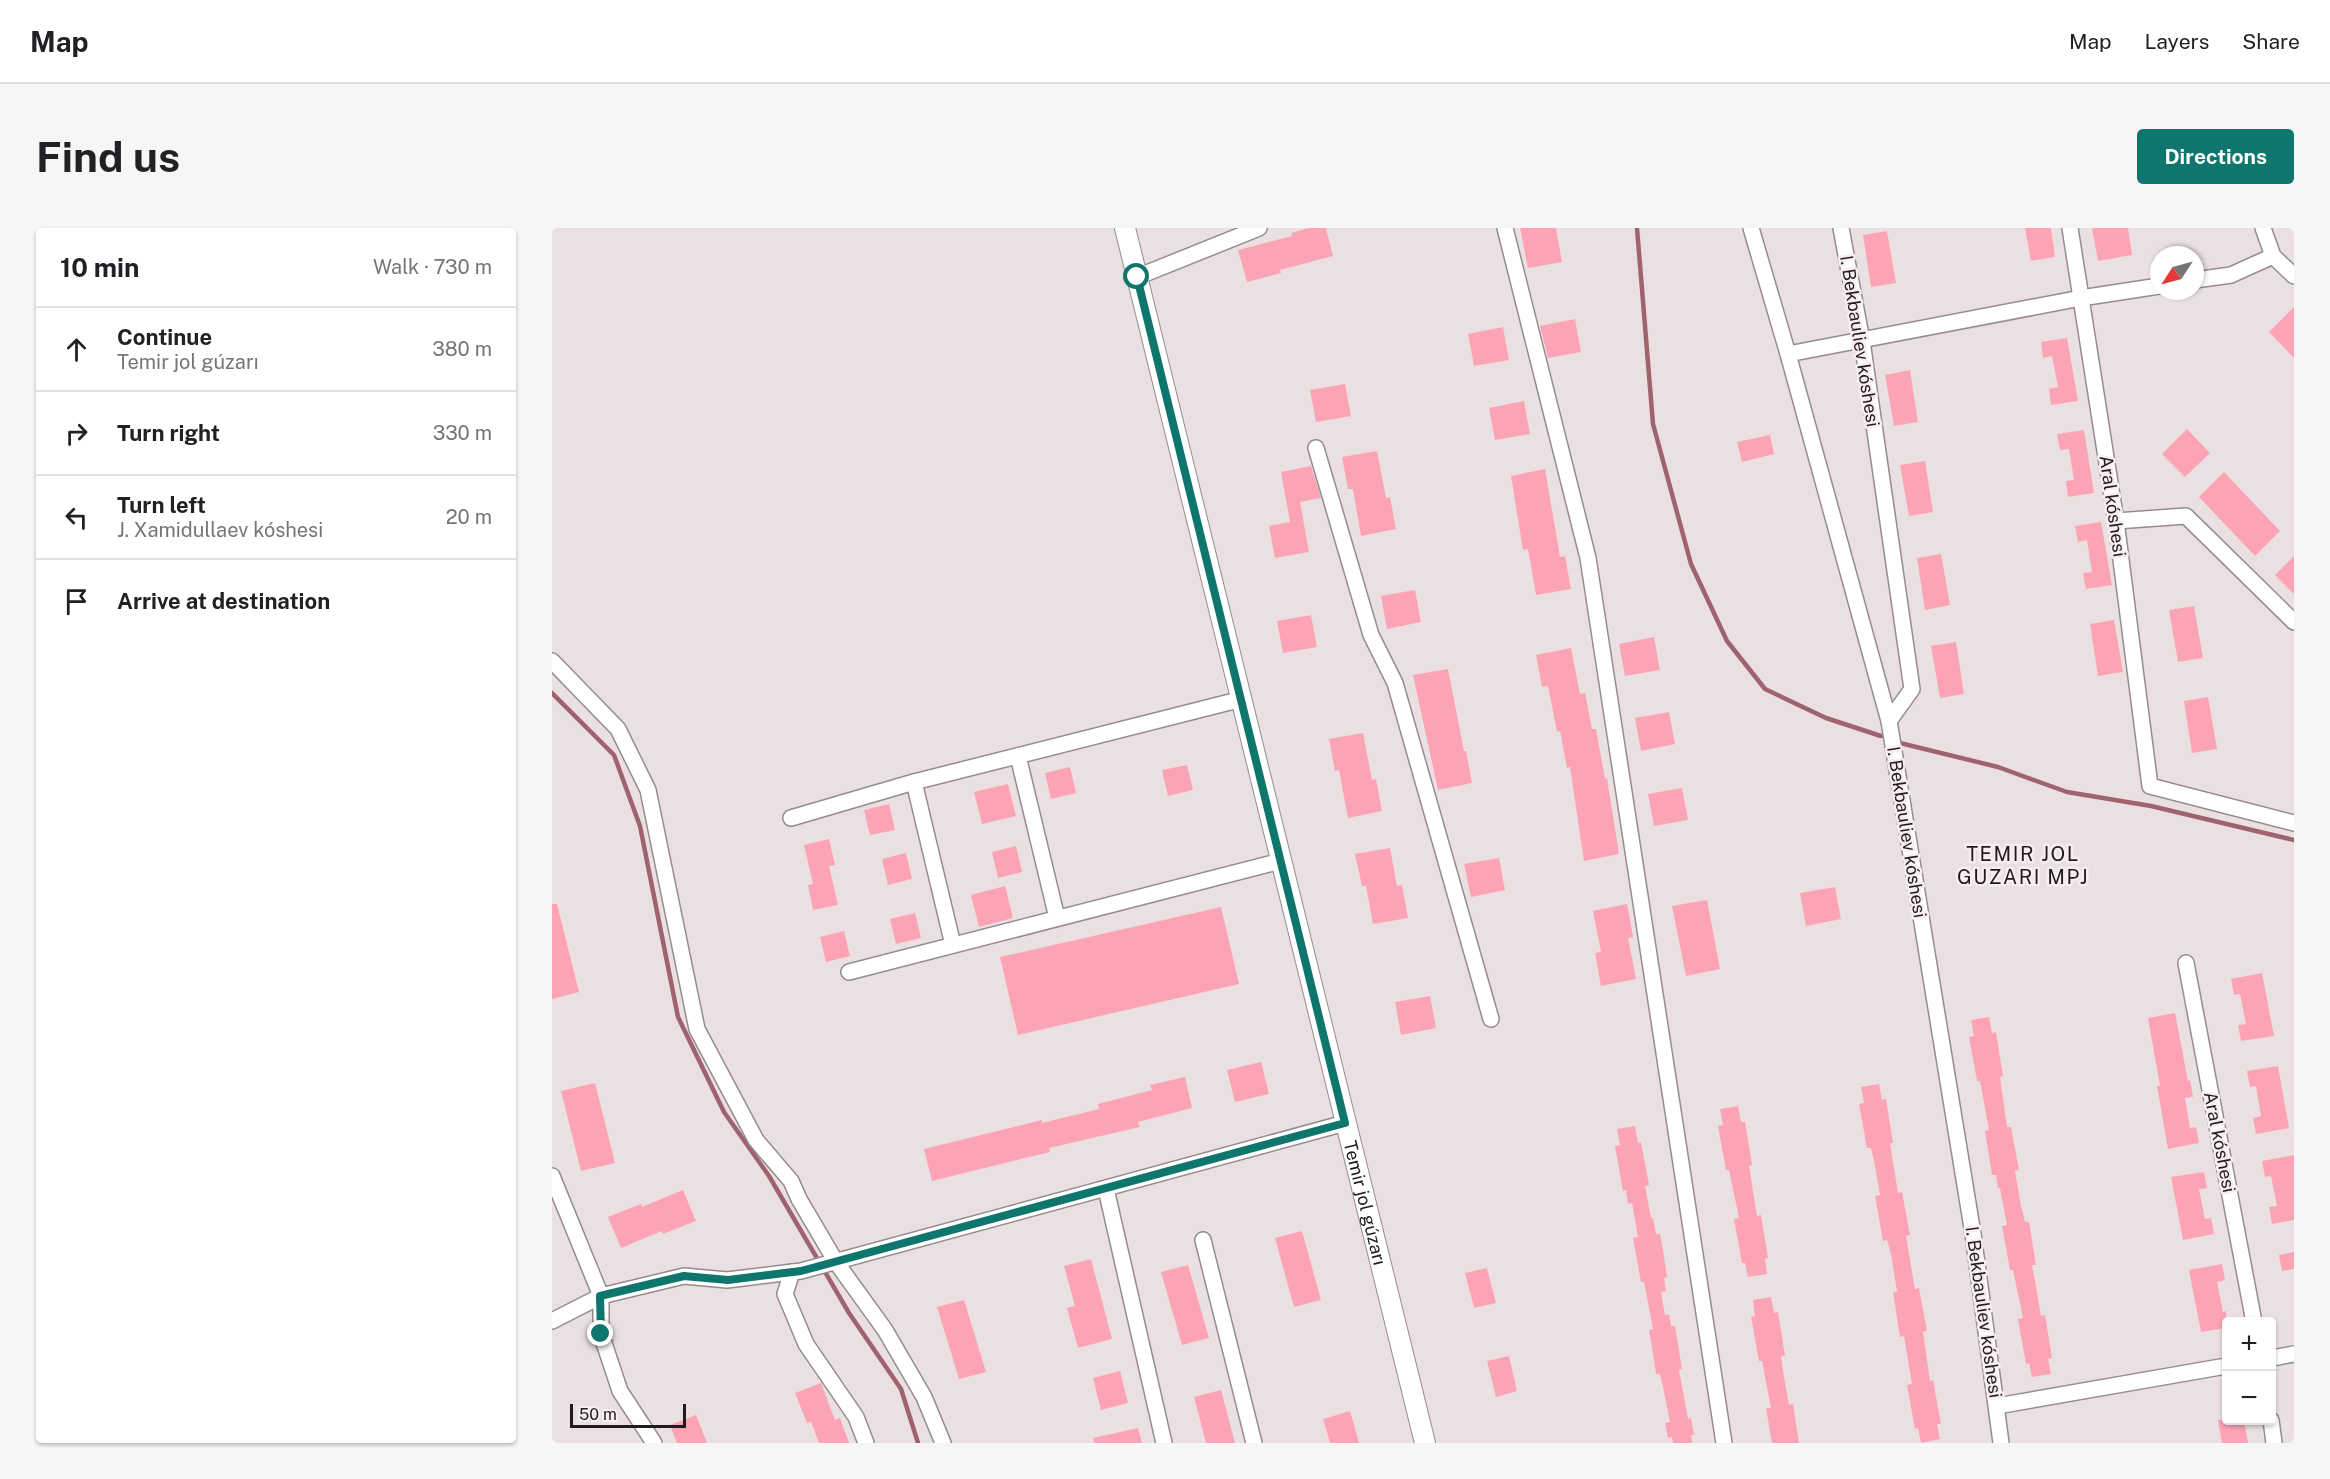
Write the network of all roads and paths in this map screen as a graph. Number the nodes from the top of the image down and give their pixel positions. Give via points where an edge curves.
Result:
1 (1125, 228) edge
2 (1259, 228) edge
3 (1505, 228) edge
4 (1751, 228) edge
5 (1841, 228) edge
6 (2070, 228) edge
7 (2263, 228) edge
8 (2272, 256) junction
9 (2294, 276) edge
10 (1137, 277) junction
11 (2204, 279) edge
12 (2150, 287) edge
13 (2081, 298) junction
14 (1862, 341) junction
15 (1788, 354) junction
16 (1316, 448) dead end
17 (2116, 521) junction
18 (2294, 622) edge
19 (552, 661) edge
20 (1242, 699) junction
21 (1889, 721) junction
22 (1018, 756) junction
23 (914, 782) junction
24 (790, 818) dead end
25 (2294, 824) edge
26 (1281, 861) junction
27 (1057, 918) junction
28 (952, 945) junction
29 (2186, 963) dead end
30 (849, 972) dead end
31 (1491, 1019) dead end
32 (1345, 1123) junction
33 (552, 1176) edge
34 (1106, 1189) junction
35 (1203, 1240) dead end
36 (836, 1262) junction
37 (796, 1272) junction
38 (600, 1296) junction
39 (2253, 1317) edge
40 (552, 1321) edge
41 (2294, 1354) edge
42 (2276, 1357) edge
43 (2222, 1367) edge
44 (1997, 1406) junction
45 (2272, 1425) edge
46 (654, 1443) edge
47 (866, 1443) edge
48 (943, 1443) edge
49 (1164, 1443) edge
50 (1254, 1443) edge
51 (1425, 1443) edge
52 (1724, 1443) edge
53 (2001, 1443) edge
54 (2274, 1443) edge

1 - 10 street, Temir jol gúzarı
2 - 10 street
3 - 52 street via 1588,558
4 - 15 street
5 - 14 street, I. Bekbauliev kóshesi
6 - 13 street, Aral kóshesi
7 - 8 street
8 - 9 street
8 - 11 street via 2231,275
10 - 20 street, Temir jol gúzarı
12 - 13 street
13 - 14 street
13 - 17 street, Aral kóshesi
14 - 15 street
14 - 21 street, I. Bekbauliev kóshesi via 1912,688
15 - 21 street
16 - 31 street via 1371,635 1395,683
17 - 18 street via 2186,516
17 - 25 street, Aral kóshesi via 2150,786
19 - 36 street via 618,729 648,790 696,1029 756,1140 791,1180
20 - 22 street
20 - 26 street, Temir jol gúzarı
21 - 44 street, I. Bekbauliev kóshesi via 1973,1234
22 - 23 street
22 - 27 street
23 - 24 street
23 - 28 street
26 - 27 street
26 - 32 street, Temir jol gúzarı
27 - 28 street
28 - 30 street
29 - 39 street, Aral kóshesi
32 - 34 street
32 - 51 street, Temir jol gúzarı
33 - 38 street
34 - 36 street
34 - 49 street
35 - 50 street
36 - 37 street
36 - 48 street via 885,1330 924,1397
37 - 38 street via 728,1280 684,1276
37 - 47 street via 785,1294 806,1344 856,1417
38 - 40 street
38 - 46 street via 601,1334 620,1391
41 - 42 street
43 - 44 street
44 - 53 street, I. Bekbauliev kóshesi
45 - 54 street

